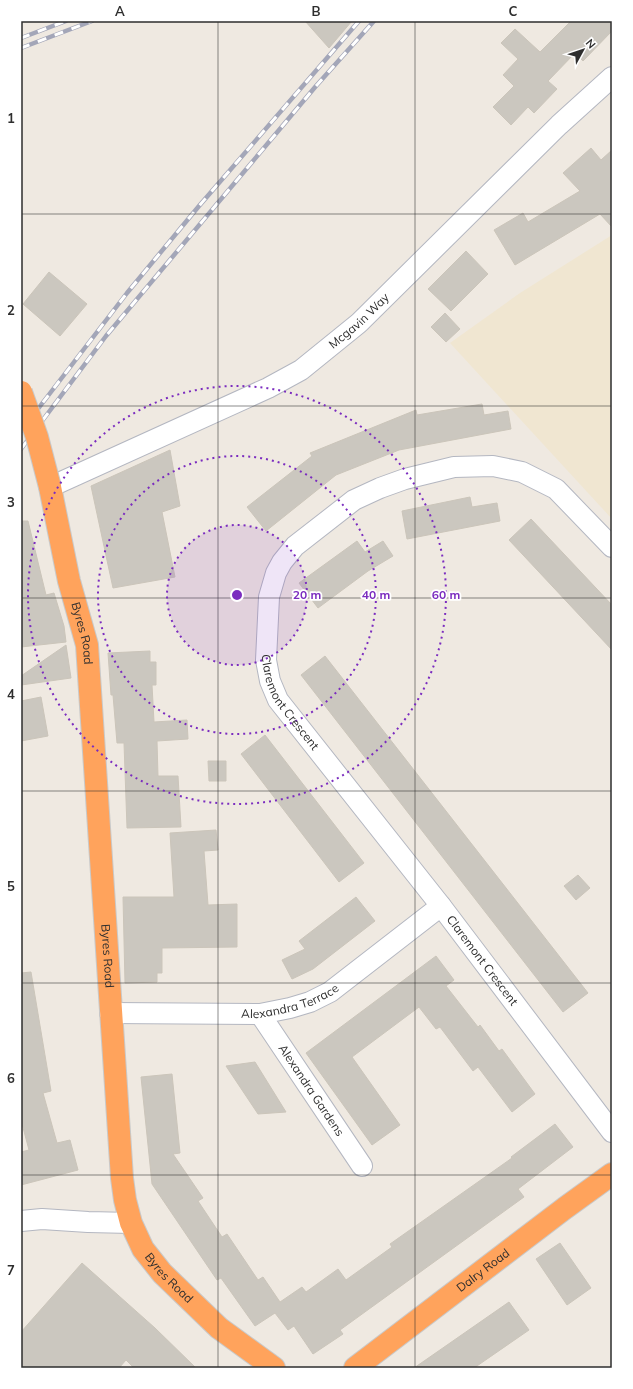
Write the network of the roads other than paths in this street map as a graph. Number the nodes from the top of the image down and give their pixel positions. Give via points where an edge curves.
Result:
1 (612, 76) edge
2 (21, 392) edge
3 (50, 487) junction
4 (612, 547) edge
5 (441, 906) junction
6 (110, 1013) junction
7 (260, 1014) junction
8 (612, 1132) edge
9 (362, 1166) dead end
10 (612, 1174) edge
11 (21, 1221) edge
12 (131, 1222) junction
13 (274, 1368) edge
14 (355, 1368) edge

1 - 3 street, Mcgavin Way via 359,323 300,370 268,388
2 - 3 highway, Byres Road, bridge
3 - 6 highway, Byres Road via 68,581 87,645
4 - 5 street, Claremont Crescent via 556,489 522,472 474,465 404,479 354,500 295,546 276,573 269,597 266,660 270,681 278,700
5 - 7 street, Alexandra Terrace via 330,992 310,1002
5 - 8 street, Claremont Crescent
6 - 7 street, Alexandra Terrace
6 - 12 highway, Byres Road via 122,1178
7 - 9 street, Alexandra Gardens
10 - 14 highway, Dalry Road
11 - 12 street via 42,1219
12 - 13 highway, Byres Road via 143,1249 162,1273 219,1328

